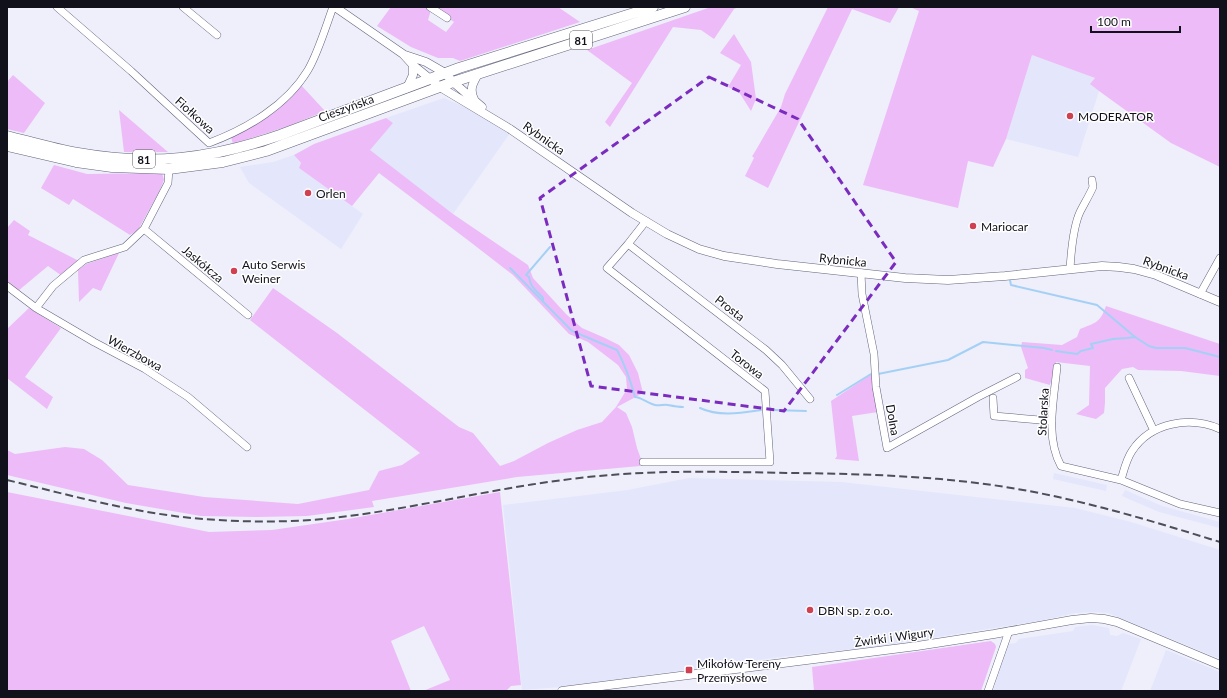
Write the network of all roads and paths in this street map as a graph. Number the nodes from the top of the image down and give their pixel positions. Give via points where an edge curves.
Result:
1 (56, 7) edge
2 (183, 7) edge
3 (334, 7) edge
4 (430, 7) edge
5 (652, 7) edge
6 (684, 7) edge
7 (447, 18) dead end
8 (217, 35) dead end
9 (403, 54) junction
10 (413, 64) junction
11 (445, 73) junction
12 (478, 74) junction
13 (430, 79) junction
14 (453, 82) junction
15 (440, 87) junction
16 (407, 88) junction
17 (474, 100) junction
18 (495, 119) junction
19 (7, 136) edge
20 (7, 146) edge
21 (169, 169) junction
22 (1092, 180) dead end
23 (646, 221) junction
24 (144, 229) junction
25 (628, 244) junction
26 (1220, 258) edge
27 (1070, 269) junction
28 (861, 273) junction
29 (7, 286) edge
30 (1200, 294) junction
31 (1220, 302) edge
32 (36, 308) junction
33 (248, 315) dead end
34 (1057, 367) dead end
35 (1017, 377) dead end
36 (1129, 378) dead end
37 (993, 398) dead end
38 (810, 399) dead end
39 (1052, 421) junction
40 (1220, 429) edge
41 (1154, 431) junction
42 (247, 447) dead end
43 (643, 462) dead end
44 (1121, 480) junction
45 (1220, 513) edge
46 (1009, 631) junction
47 (1220, 665) edge
48 (562, 691) edge
49 (988, 691) edge

1 - 3 street, Fiołkowa via 209,143 248,124 286,98 309,68
2 - 8 street
3 - 9 street
4 - 7 street
5 - 11 main road, Cieszyńska / 81
6 - 12 main road, Cieszyńska / 81
9 - 10 street, Rybnicka
9 - 11 street, Rybnicka via 426,62
10 - 13 street, Rybnicka
10 - 16 street via 413,75
11 - 13 main road, Cieszyńska / 81
11 - 14 street, Rybnicka
12 - 14 main road, Cieszyńska / 81
12 - 17 street via 471,86
13 - 15 street, Rybnicka
13 - 16 main road, Cieszyńska / 81
14 - 15 main road, Cieszyńska / 81
14 - 17 street, Rybnicka
15 - 18 street, Rybnicka
15 - 21 main road, Cieszyńska / 81 via 266,151 222,162
16 - 19 main road, Cieszyńska / 81 via 252,145 198,156 160,160 119,158 78,153
17 - 18 street, Rybnicka
18 - 23 street, Rybnicka via 617,204
20 - 21 main road, Cieszyńska / 81 via 98,166
21 - 24 street via 168,183
22 - 27 street via 1093,187 1080,212 1076,228
23 - 25 street, Torowa
23 - 28 street, Rybnicka via 682,242 724,256
24 - 32 street via 125,247 84,260 53,286
24 - 33 street, Jaskółcza
25 - 38 street, Prosta via 766,350
25 - 43 street, Torowa via 607,268 764,391 770,462
26 - 30 street
27 - 28 street, Rybnicka via 951,280
27 - 30 street, Rybnicka via 1102,266 1134,269 1156,275
28 - 35 street, Dolna via 862,294 874,354 876,387 887,448
29 - 32 street, Wierzbowa
30 - 31 street, Rybnicka
32 - 42 street, Wierzbowa via 145,369 188,397
34 - 39 street, Stolarska
36 - 41 street
37 - 39 street via 994,416
39 - 44 street, Stolarska via 1052,444 1061,466
40 - 41 street via 1194,422 1170,424
41 - 44 street via 1141,440 1126,462
44 - 45 street, Stolarska via 1180,504
46 - 47 street, Żwirki i Wigury via 1072,620 1104,619 1117,622
46 - 48 street, Żwirki i Wigury via 916,646
46 - 49 street

